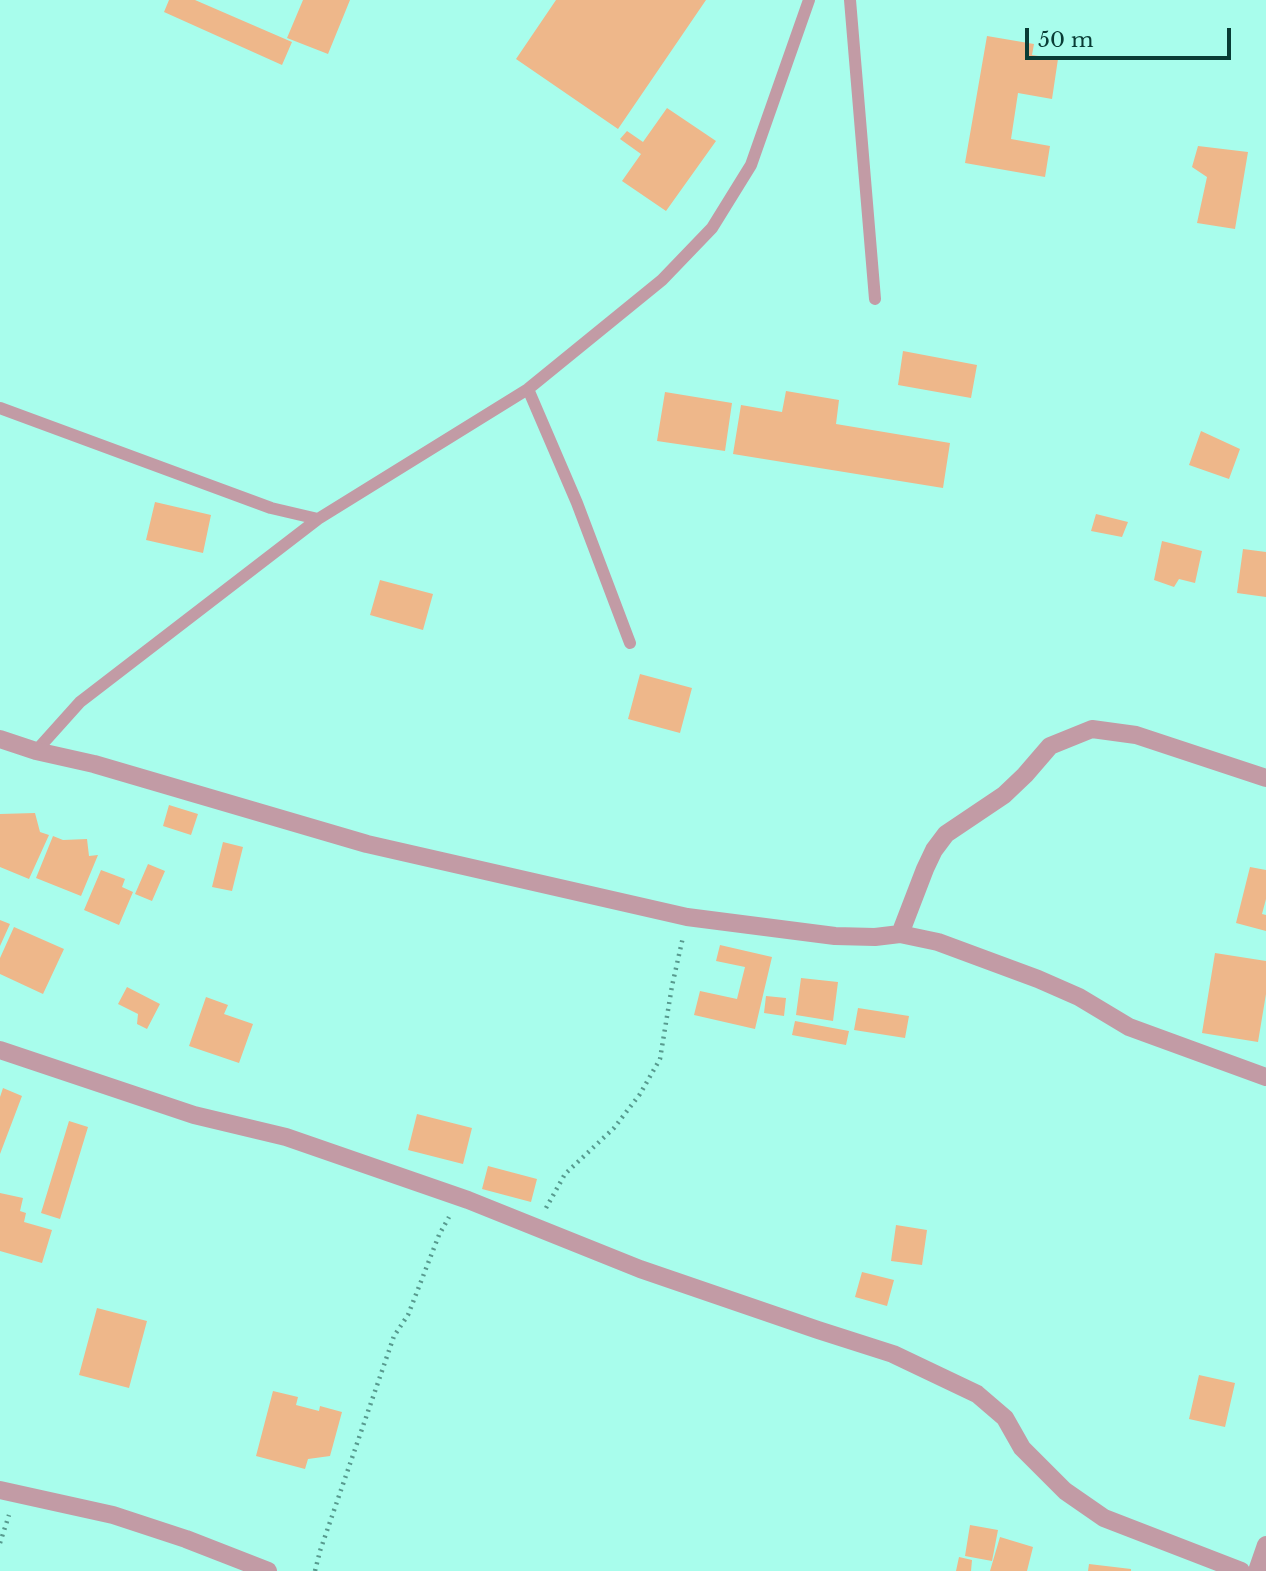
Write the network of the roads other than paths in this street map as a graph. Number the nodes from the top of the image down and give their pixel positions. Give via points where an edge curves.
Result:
1 (809, 0) edge
2 (850, 0) edge
3 (875, 299) dead end
4 (528, 389) junction
5 (0, 408) edge
6 (318, 519) junction
7 (630, 643) dead end
8 (0, 739) edge
9 (36, 751) junction
10 (1266, 778) edge
11 (900, 933) junction
12 (0, 1051) edge
13 (1266, 1077) edge
14 (8, 1492) edge
15 (1266, 1545) edge
16 (268, 1571) edge
17 (1241, 1571) edge
18 (1256, 1571) edge

1 - 4 lane via 751,165 712,228 662,280
2 - 3 lane
4 - 6 lane
4 - 7 lane
5 - 6 lane via 271,508
6 - 9 lane via 80,702
8 - 9 street
9 - 11 street via 368,844 687,917 835,936
10 - 11 street via 1136,735 1093,729 1050,746 1004,796 946,834 925,869
11 - 13 street via 1038,979 1129,1027
12 - 17 street via 194,1115 286,1138 474,1202 640,1269 893,1354 977,1394 1005,1418 1021,1448 1065,1491 1104,1518
14 - 16 street via 113,1516
15 - 18 street

